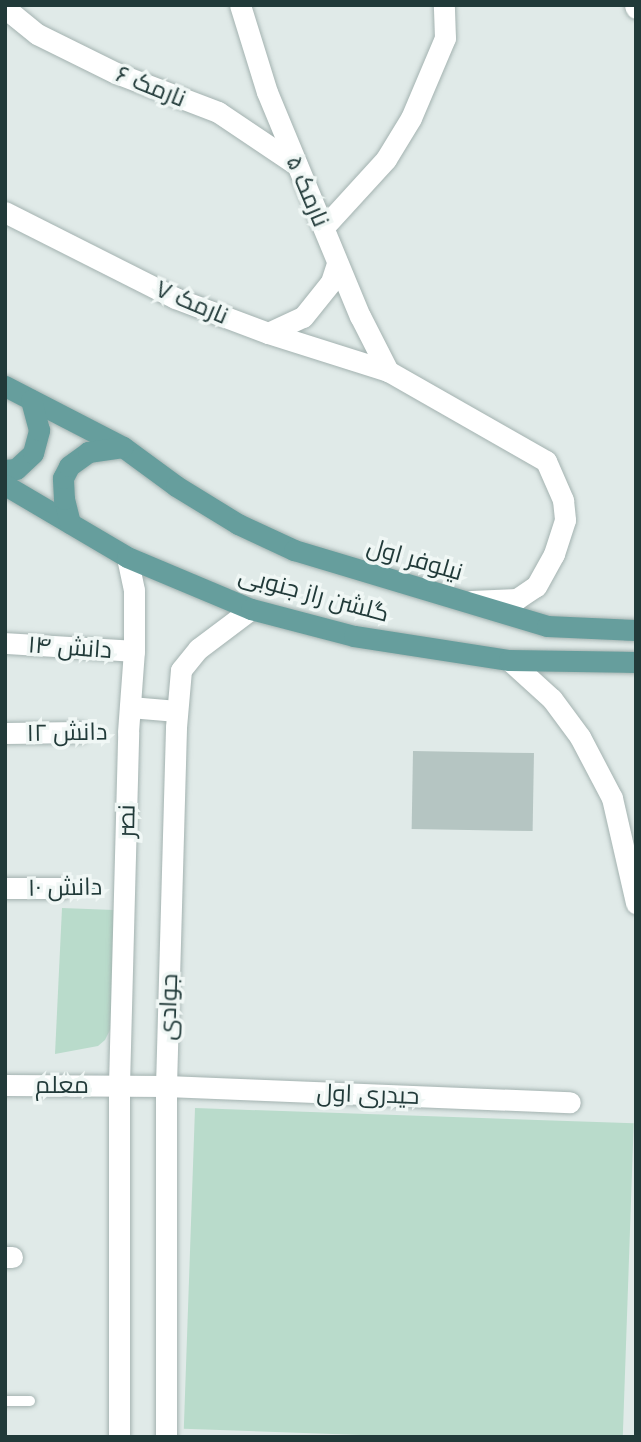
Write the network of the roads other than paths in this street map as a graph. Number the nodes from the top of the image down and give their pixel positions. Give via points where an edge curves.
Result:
1 (240, 5) edge
2 (444, 5) edge
3 (5, 8) edge
4 (297, 165) junction
5 (5, 212) edge
6 (324, 227) junction
7 (337, 263) junction
8 (268, 333) junction
9 (388, 371) junction
10 (5, 386) edge
11 (30, 400) junction
12 (123, 447) junction
13 (5, 470) edge
14 (5, 485) edge
15 (71, 523) junction
16 (127, 557) junction
17 (462, 601) junction
18 (251, 609) junction
19 (636, 630) edge
20 (5, 643) edge
21 (134, 651) junction
22 (509, 660) junction
23 (636, 662) edge
24 (130, 707) junction
25 (177, 711) junction
26 (80, 732) dead end
27 (5, 733) edge
28 (5, 888) edge
29 (62, 888) road end
30 (636, 903) edge
31 (5, 1085) edge
32 (119, 1085) junction
33 (166, 1086) junction
34 (570, 1102) dead end
35 (5, 1401) edge
36 (30, 1401) dead end
37 (119, 1437) edge
38 (166, 1437) edge

1 - 4 street, نارمک ۵ via 267,92
2 - 6 street via 445,38 411,118 386,159
3 - 4 street, نارمک ۶ via 37,34 116,73 218,112
4 - 6 street, نارمک ۵
5 - 8 street, نارمک ۷ via 175,298
6 - 7 street, نارمک ۵
7 - 8 street via 331,282 303,317
7 - 9 street, نارمک ۵
8 - 9 street, نارمک ۷
9 - 17 street, نیلوفر اول via 546,460 563,500 565,520 554,554 536,586 517,599
10 - 11 main road, نیلوفر اول
11 - 12 main road, نیلوفر اول
11 - 13 main road via 39,430 33,453 16,469
12 - 15 main road via 88,452 69,466 63,478
12 - 17 main road, نیلوفر اول via 238,524 294,550
14 - 15 main road, گلشن راز جنوبی
15 - 16 main road, گلشن راز جنوبی
16 - 18 main road, گلشن راز جنوبی
16 - 21 street, نصر via 134,590
17 - 19 main road via 547,626
18 - 22 main road, گلشن راز جنوبی via 354,636
18 - 25 street, جوادی via 198,649 181,670
20 - 21 street, دانش ۱۴
21 - 24 street, نصر
22 - 23 main road, گلشن راز جنوبی
22 - 30 street via 552,699 580,737 606,786
24 - 25 street
24 - 32 street, نصر
25 - 33 street, جوادی
26 - 27 street, دانش ۱۲
28 - 29 street, دانش ۱۰
31 - 32 street, معلم
32 - 33 street, معلم
32 - 37 street
33 - 34 street, حیدری اول
33 - 38 street, جوادی
35 - 36 lane

